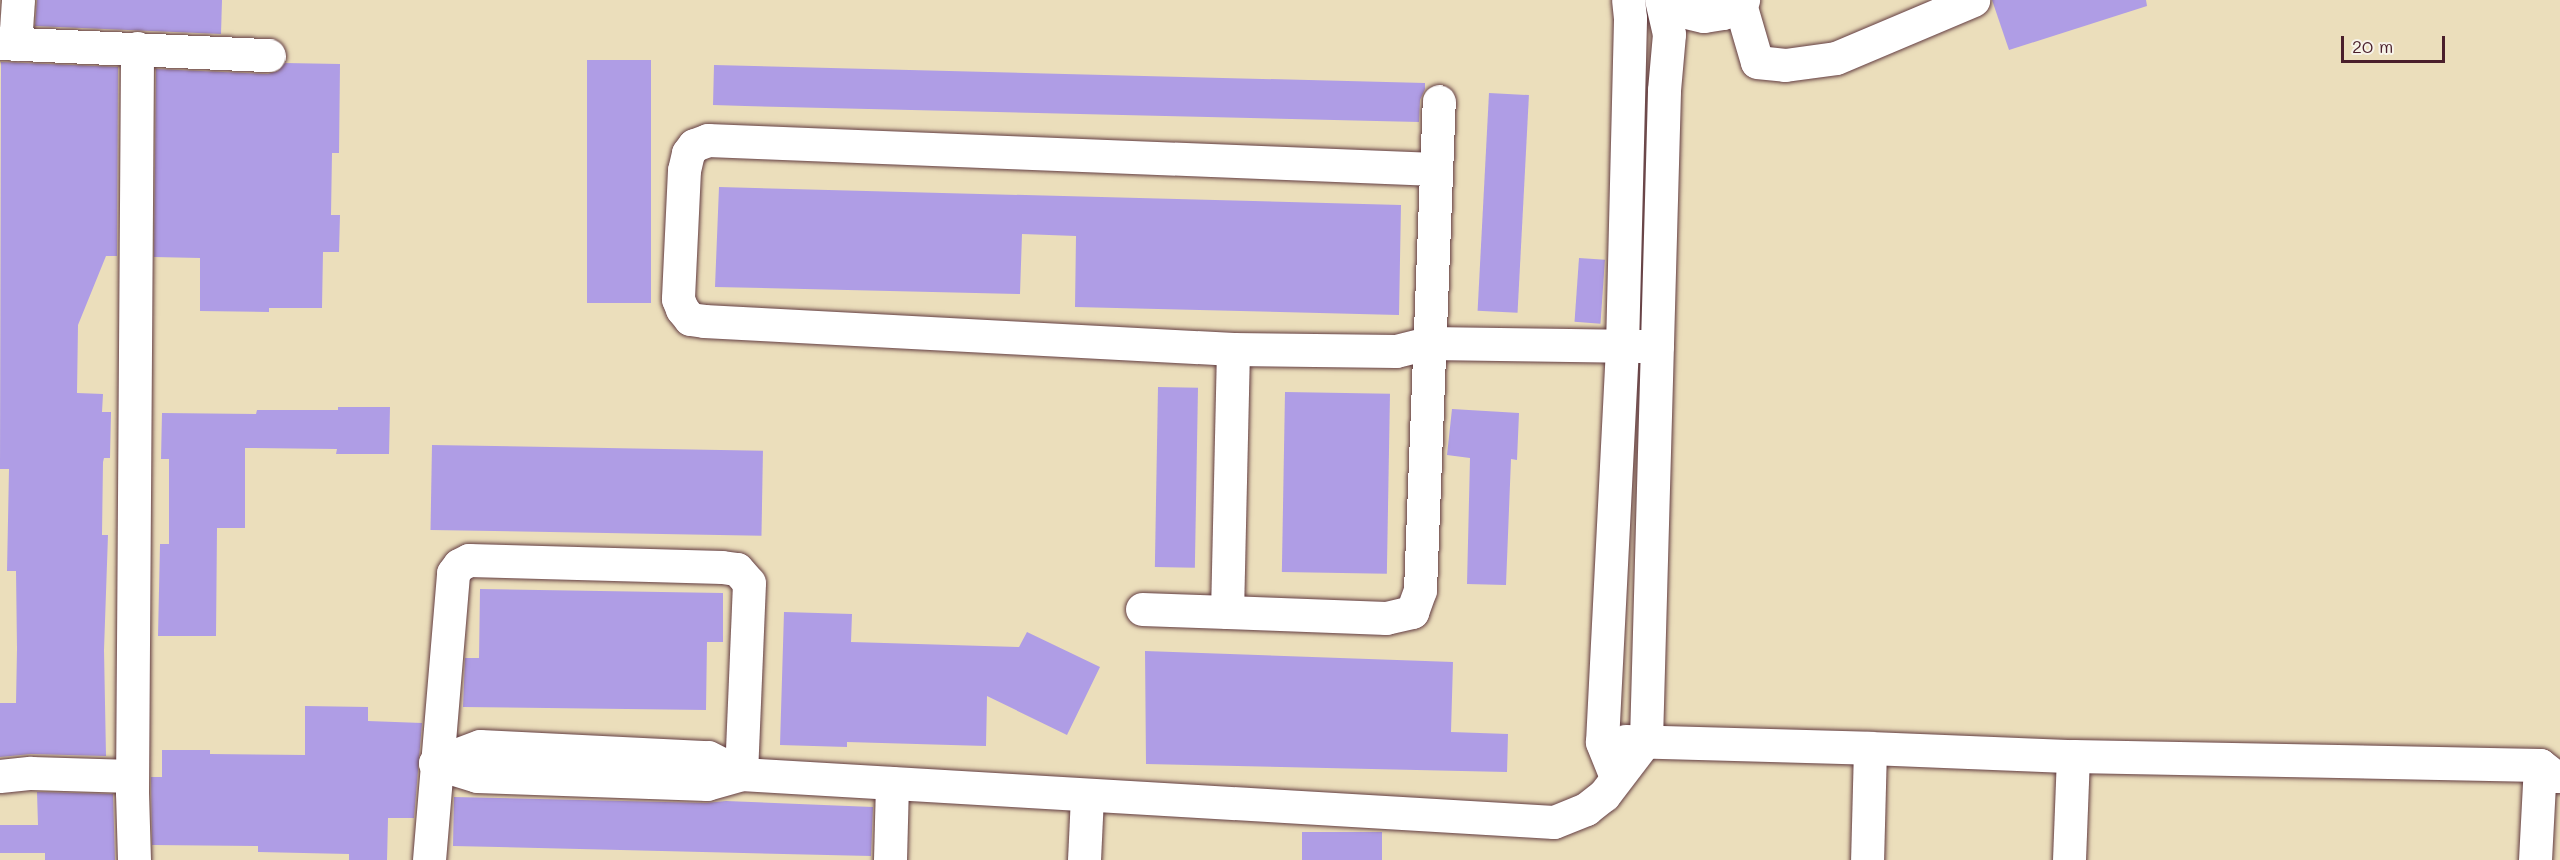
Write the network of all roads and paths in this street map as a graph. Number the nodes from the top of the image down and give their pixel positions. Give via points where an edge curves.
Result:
1 (18, 0) edge
2 (1628, 0) edge
3 (1661, 0) edge
4 (1667, 0) edge
5 (1973, 0) edge
6 (1742, 2) edge
7 (8, 44) edge
8 (137, 48) junction
9 (269, 55) dead end
10 (1438, 101) dead end
11 (1435, 169) junction
12 (1233, 349) junction
13 (1429, 354) junction
14 (1622, 358) junction
15 (1657, 358) junction
16 (1142, 609) dead end
17 (1227, 612) junction
18 (1646, 740) junction
19 (1602, 742) junction
20 (1870, 748) junction
21 (2073, 756) junction
22 (435, 763) junction
23 (2550, 770) edge
24 (741, 774) junction
25 (0, 776) edge
26 (132, 776) junction
27 (1616, 777) junction
28 (891, 783) junction
29 (1087, 796) junction
30 (134, 860) edge
31 (429, 860) edge
32 (890, 860) edge
33 (1084, 860) edge
34 (1867, 860) edge
35 (2069, 860) edge
36 (2535, 860) edge

1 - 7 street
2 - 14 street
3 - 15 street via 1669,34
4 - 6 street via 1686,12 1704,16 1723,13
5 - 6 street via 1836,57 1785,66 1757,62
7 - 8 street
8 - 9 street
8 - 26 street
10 - 11 street
11 - 12 street via 708,140 694,145 688,153 678,299 690,319
11 - 13 street
12 - 13 street
12 - 17 street
13 - 14 street
13 - 17 street via 1420,590 1412,612 1386,618
14 - 15 street
14 - 19 street
15 - 18 street
16 - 17 street
18 - 19 street
18 - 20 street
18 - 27 street
19 - 27 street
20 - 21 street
20 - 34 street
21 - 23 street
21 - 35 street
22 - 24 street via 480,746 708,757
22 - 24 street via 453,573 459,565 469,560 722,567 738,569 749,583
22 - 31 street
23 - 36 street
24 - 28 street
25 - 26 street
26 - 30 street
27 - 29 street via 1604,795 1586,809 1554,822
28 - 29 street
28 - 32 street
29 - 33 street

